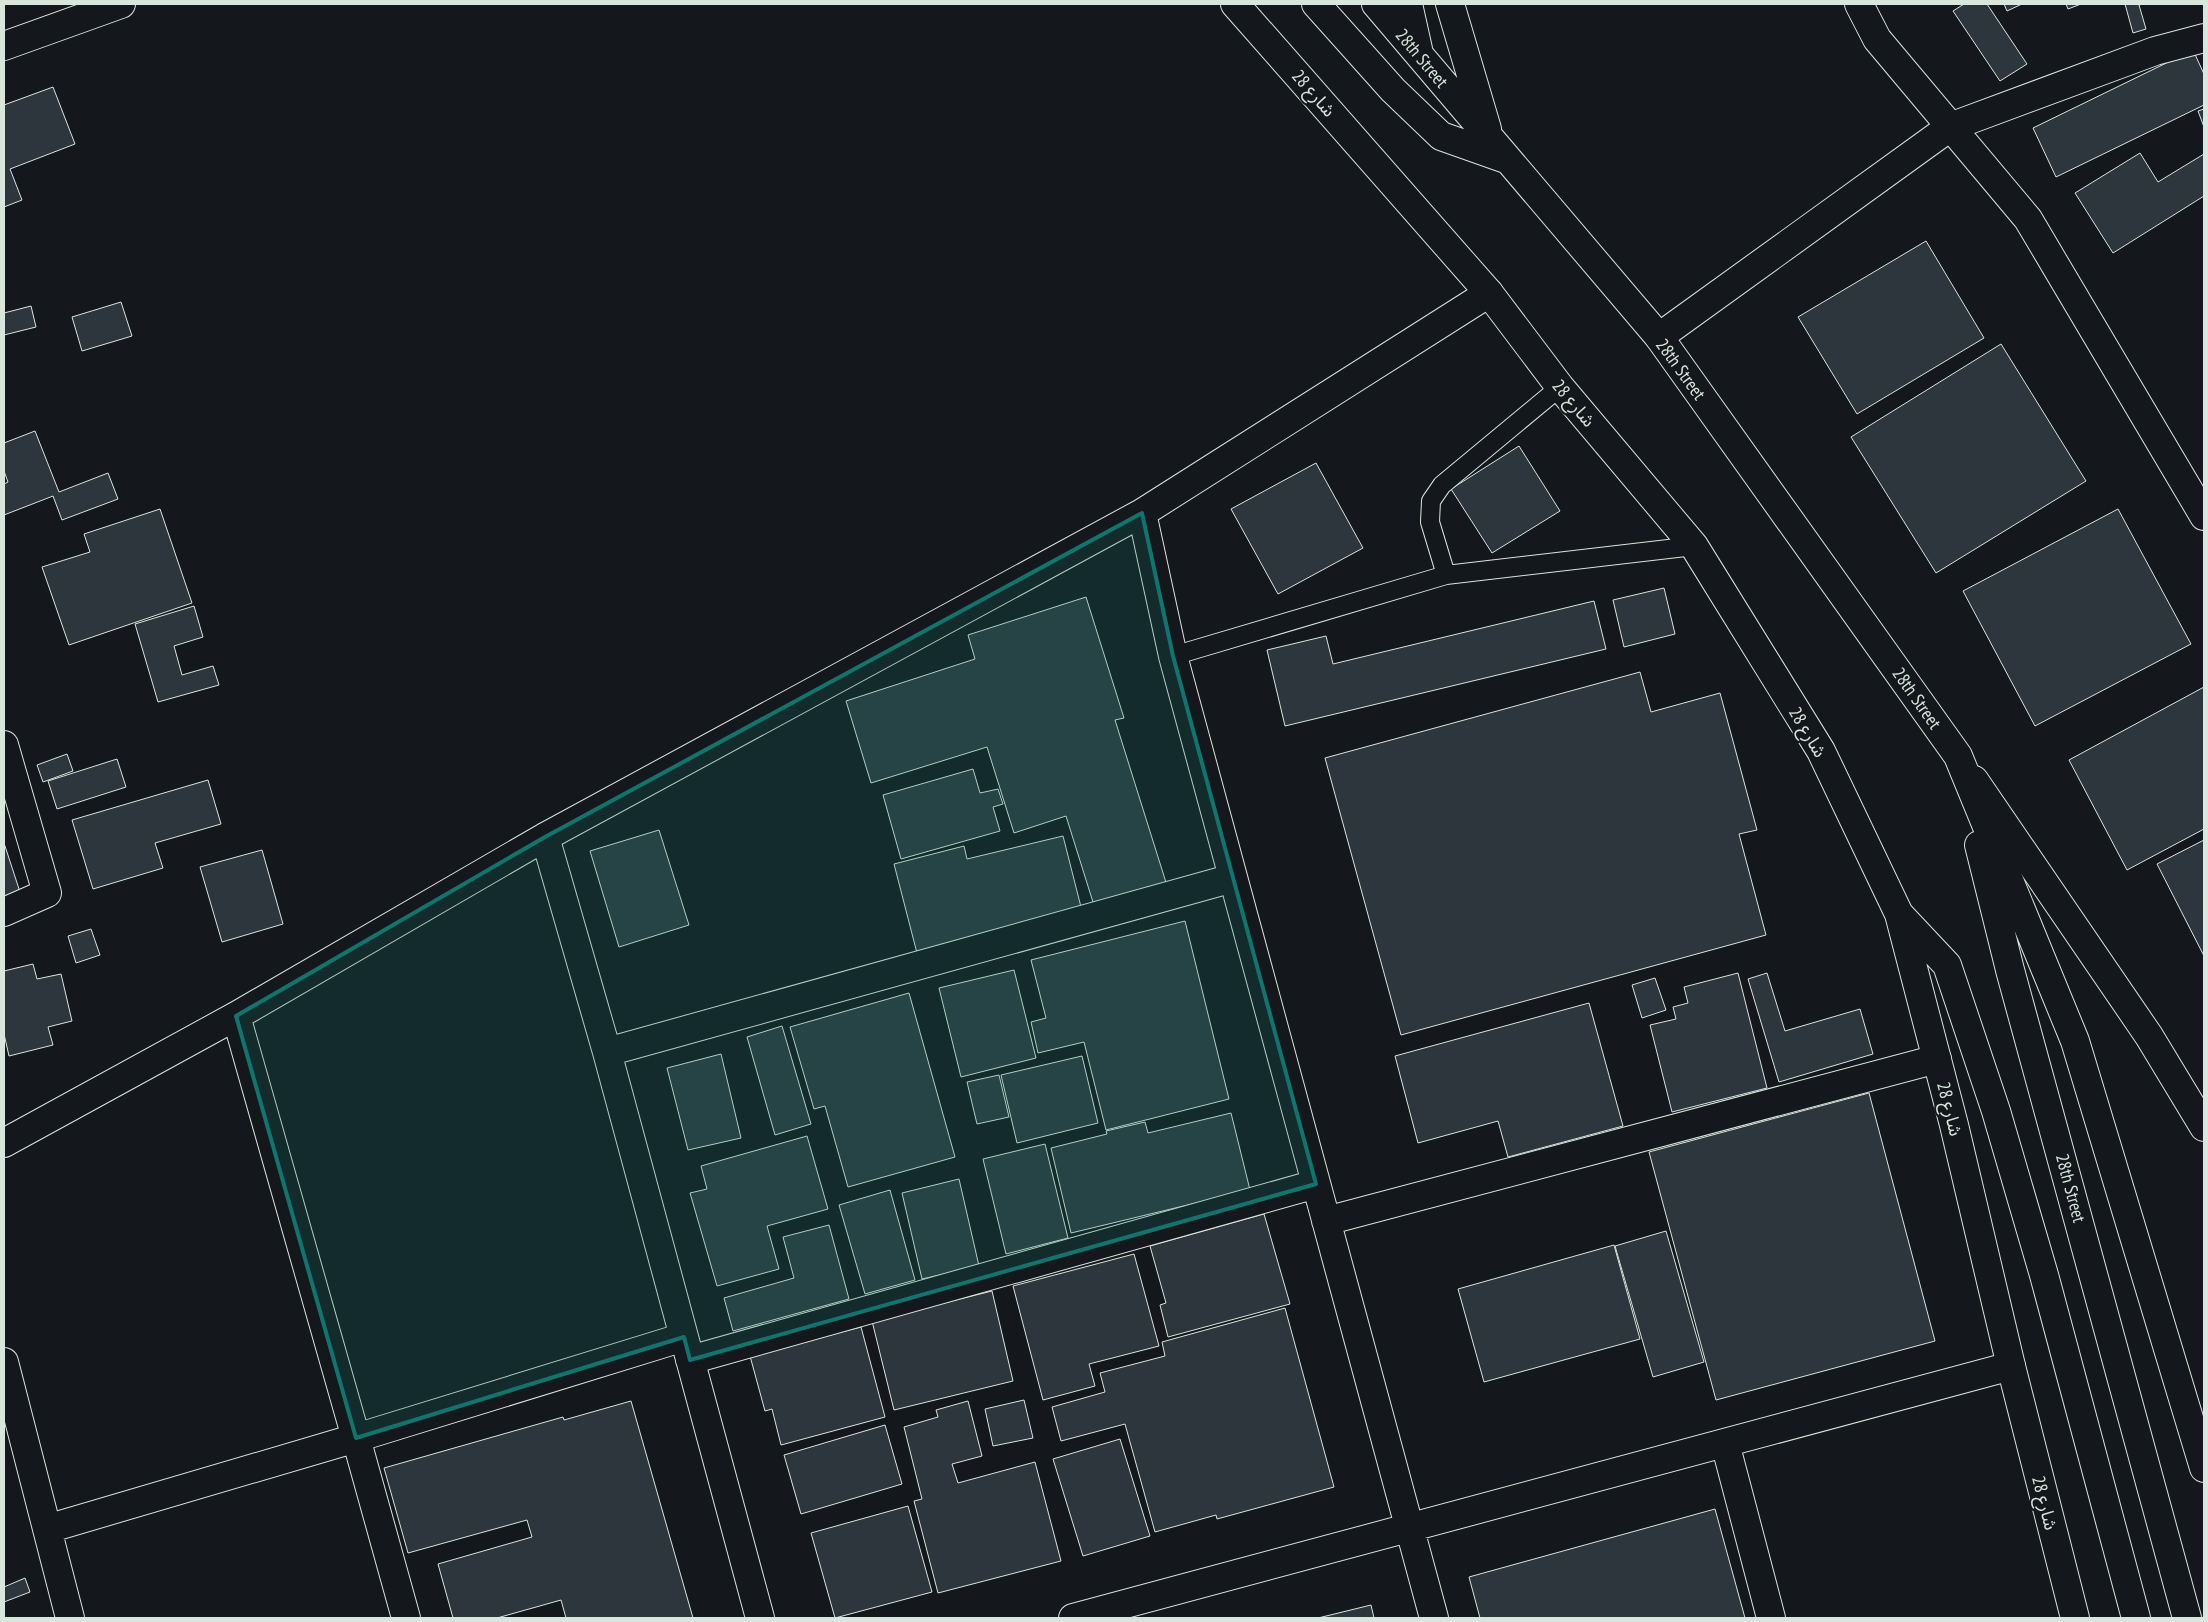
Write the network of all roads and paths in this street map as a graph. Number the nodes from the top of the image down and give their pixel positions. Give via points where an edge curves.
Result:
1 (121, 4) edge
2 (1235, 4) edge
3 (1316, 4) edge
4 (1376, 4) edge
5 (1408, 4) edge
6 (1450, 4) edge
7 (1859, 4) edge
8 (2204, 38) edge
9 (4, 46) edge
10 (1419, 53) junction
11 (1950, 127) junction
12 (1489, 138) junction
13 (1508, 160) junction
14 (1489, 293) junction
15 (1659, 337) junction
16 (1560, 387) junction
17 (1142, 513) junction
18 (2204, 516) edge
19 (1694, 546) junction
20 (1446, 575) junction
21 (1173, 656) junction
22 (4, 745) edge
23 (1958, 756) junction
24 (546, 837) junction
25 (1233, 878) junction
26 (4, 912) edge
27 (1899, 914) junction
28 (236, 1016) junction
29 (607, 1052) junction
30 (1937, 1059) junction
31 (2204, 1127) edge
32 (4, 1143) edge
33 (1316, 1184) junction
34 (1326, 1221) junction
35 (687, 1348) junction
36 (4, 1362) edge
37 (2011, 1366) junction
38 (356, 1438) junction
39 (1725, 1443) junction
40 (2204, 1468) edge
41 (1409, 1527) junction
42 (47, 1529) junction
43 (1085, 1617) edge
44 (70, 1618) edge
45 (406, 1618) edge
46 (760, 1618) edge
47 (1434, 1618) edge
48 (1771, 1618) edge
49 (2075, 1618) edge
50 (2136, 1618) edge
51 (2187, 1618) edge

1 - 9 street
2 - 14 street, شارع 28
3 - 13 street via 1393,90 1441,136
4 - 10 street, 28th Street
5 - 10 street
6 - 12 street
7 - 11 street via 1877,40
8 - 11 street via 2155,51
10 - 12 street, 28th Street
11 - 15 street
11 - 18 street via 2028,219
12 - 13 street, 28th Street
13 - 15 street, 28th Street
14 - 16 street, شارع 28
14 - 17 street
15 - 23 street, 28th Street
16 - 19 street, شارع 28
16 - 20 lane via 1442,485 1431,502 1430,522
17 - 21 street
17 - 24 street
19 - 20 lane
19 - 27 street, شارع 28 via 1821,751
20 - 21 lane
21 - 25 street
22 - 26 street via 47,893
23 - 31 street via 2149,1036
23 - 40 street, 28th Street via 2075,1041
23 - 51 street, 28th Street via 2010,970
24 - 28 street
24 - 29 street
25 - 29 street
25 - 33 street
27 - 30 street, شارع 28
27 - 50 street via 1947,964 1993,1102 2044,1275
28 - 32 street
28 - 38 street
29 - 35 street
30 - 34 street
30 - 37 street, شارع 28
33 - 34 street
33 - 35 street
34 - 41 street
35 - 38 street
35 - 46 street
36 - 42 street
37 - 39 street
37 - 49 street, شارع 28
38 - 42 street
38 - 45 street
39 - 41 street
39 - 48 street
41 - 43 street
41 - 47 street
42 - 44 street

